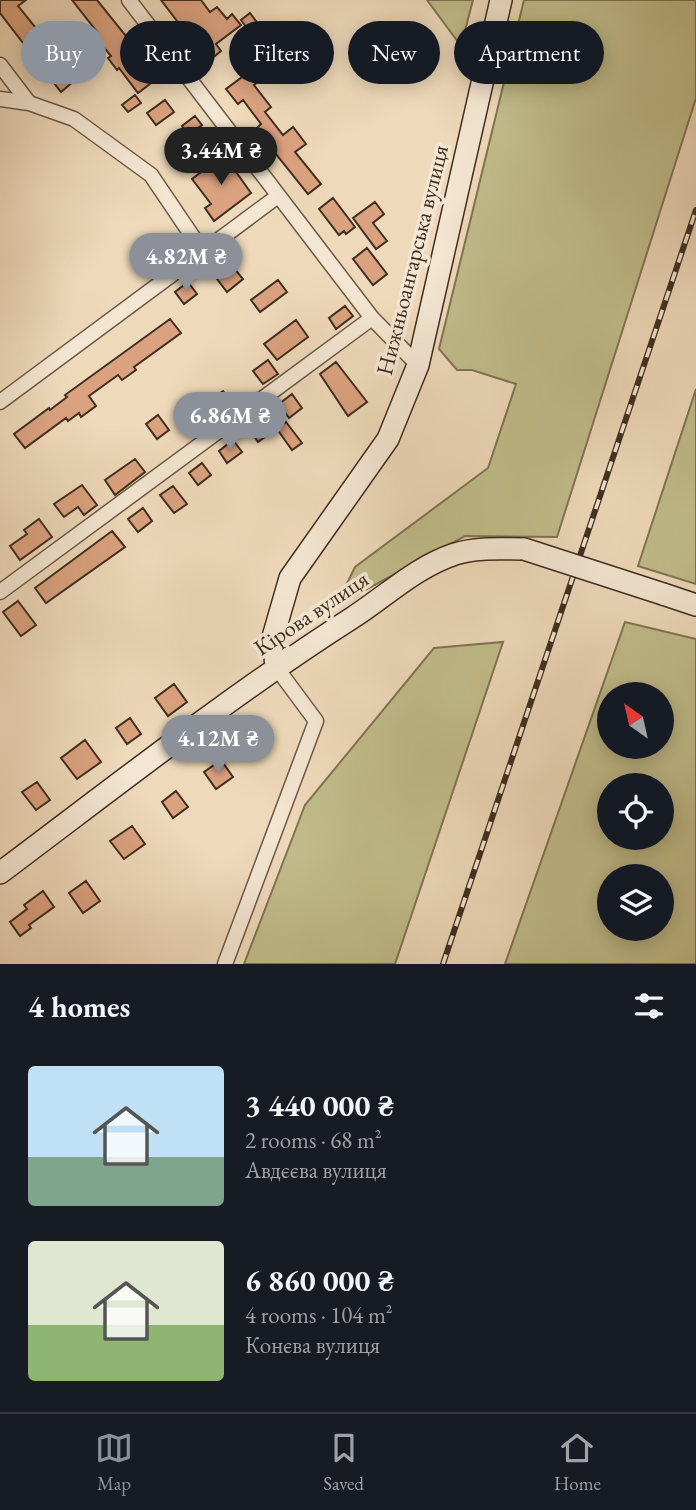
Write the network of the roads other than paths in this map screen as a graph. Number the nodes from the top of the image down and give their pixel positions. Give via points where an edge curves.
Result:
1 (129, 0) edge
2 (501, 0) edge
3 (0, 65) edge
4 (0, 99) edge
5 (29, 103) junction
6 (278, 196) junction
7 (203, 252) junction
8 (372, 318) junction
9 (418, 365) junction
10 (0, 402) edge
11 (0, 592) edge
12 (696, 605) edge
13 (276, 667) junction
14 (0, 873) edge
15 (225, 964) edge

1 - 6 street
2 - 9 main road, Нижньоангарська вулиця
3 - 5 street
4 - 5 street
5 - 7 street via 74,119 151,175
6 - 7 street
6 - 8 street
7 - 10 street
8 - 9 street
8 - 11 street
9 - 13 main road, Нижньоангарська вулиця via 388,439 290,578 273,637
12 - 13 main road, Кірова вулиця, bridge via 524,549 482,548 424,568
13 - 14 main road, Кірова вулиця
13 - 15 street via 316,721

